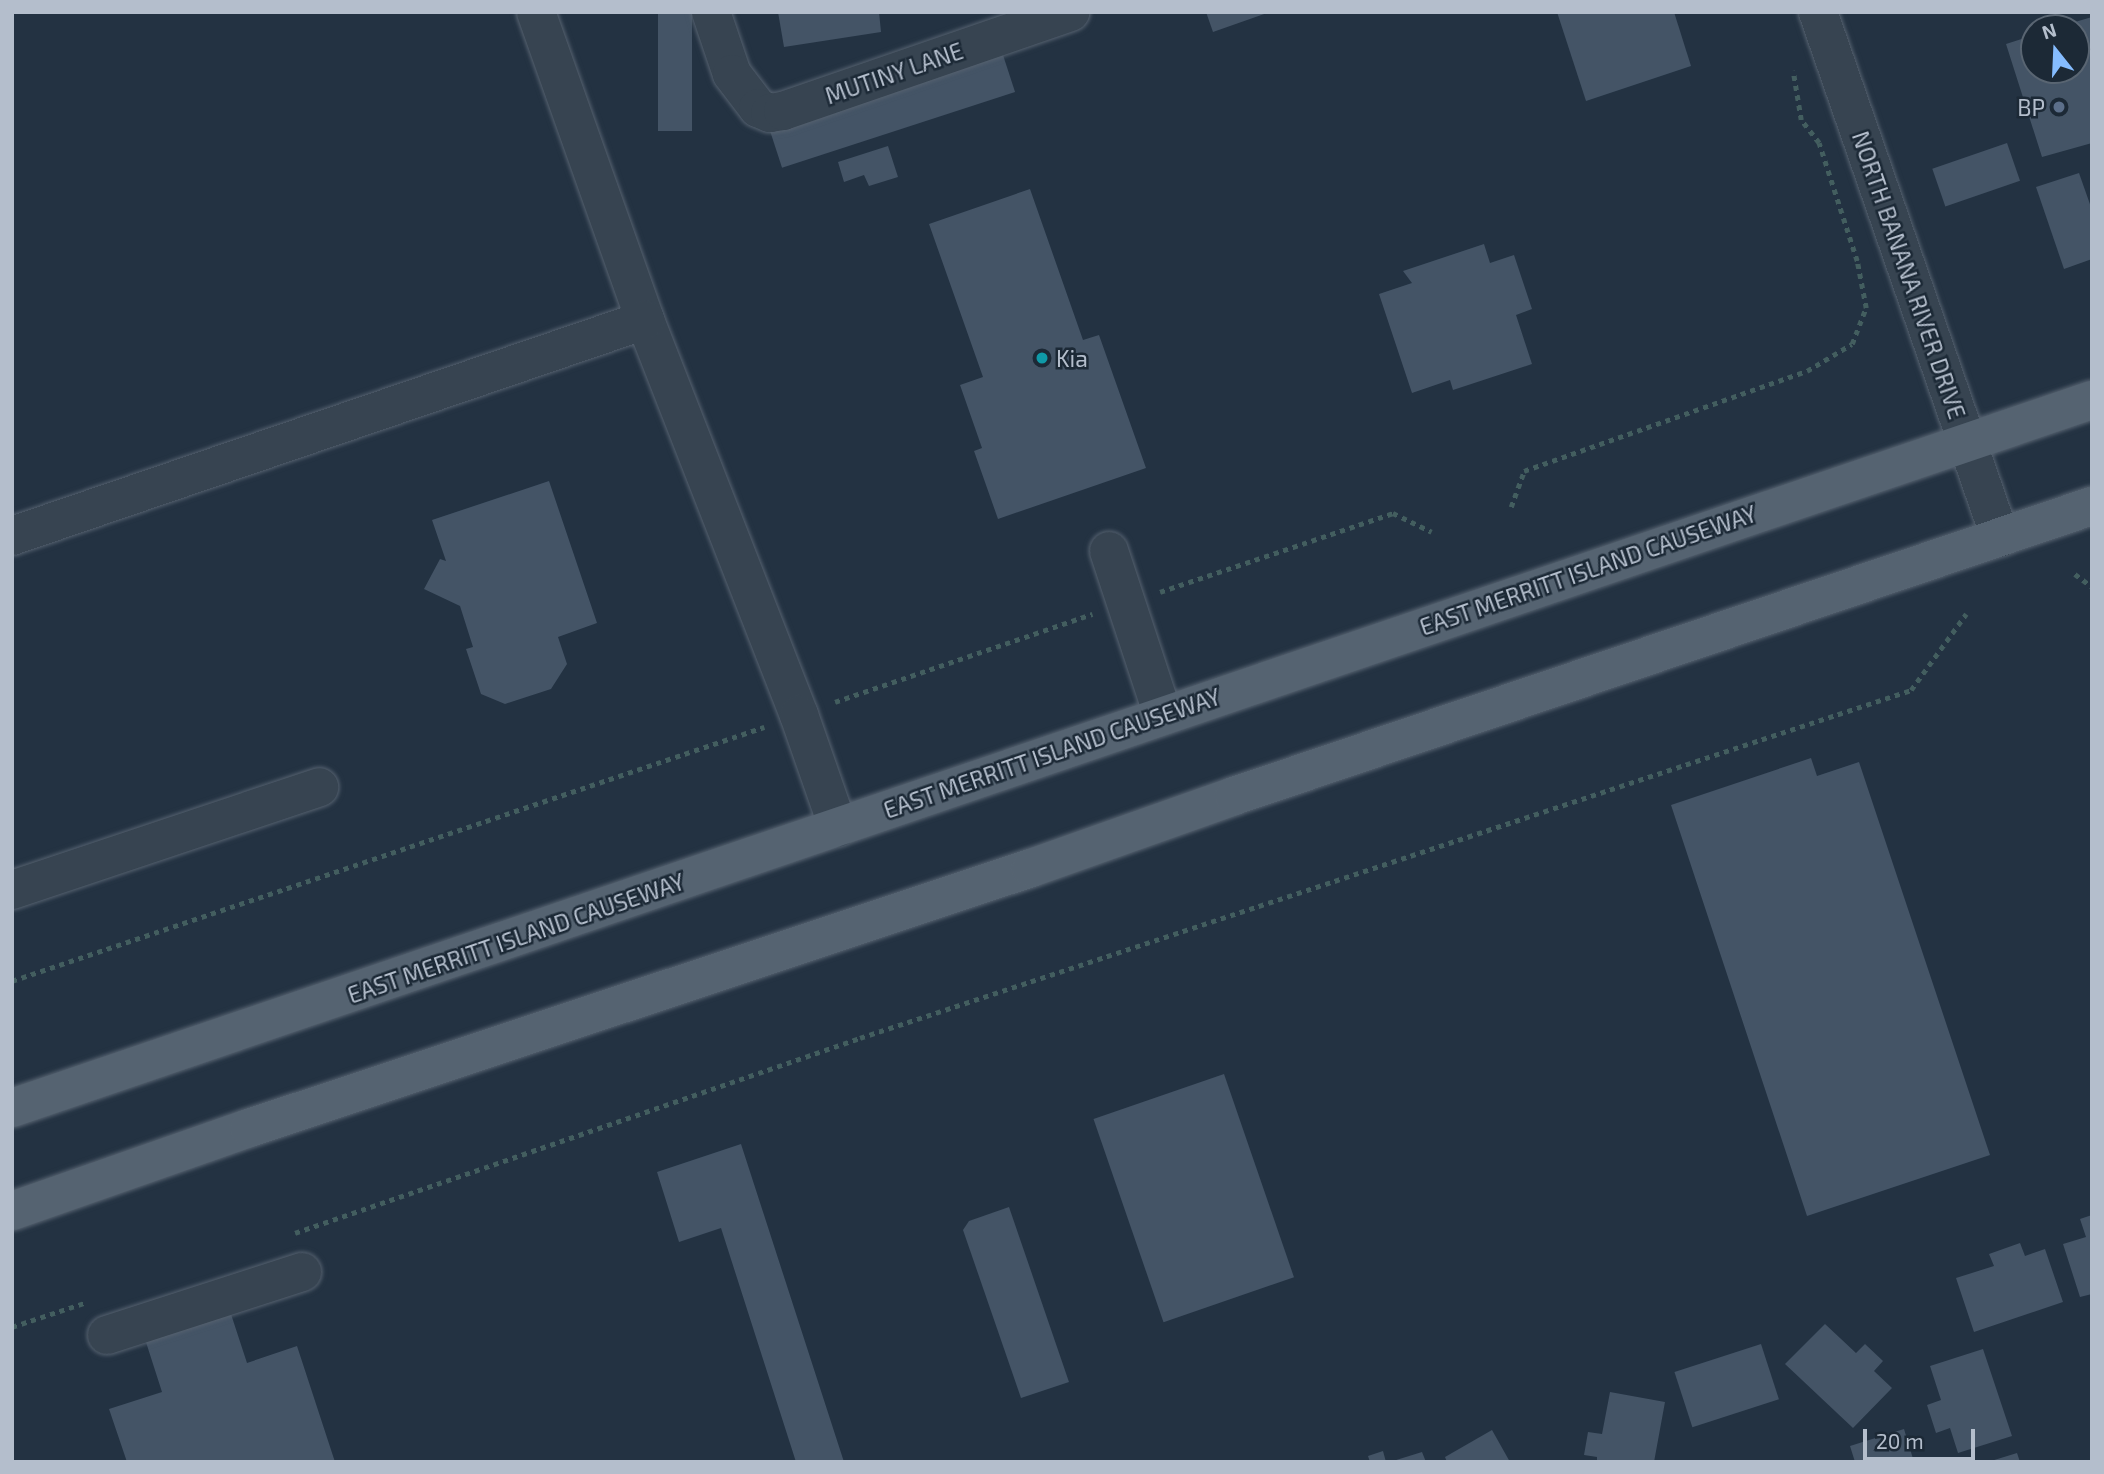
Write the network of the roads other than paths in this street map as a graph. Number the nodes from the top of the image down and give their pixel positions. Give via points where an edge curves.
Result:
1 (536, 12) edge
2 (711, 12) edge
3 (1070, 12) edge
4 (1818, 12) edge
5 (645, 320) junction
6 (2092, 400) edge
7 (1967, 440) junction
8 (2092, 506) edge
9 (12, 536) edge
10 (2000, 537) junction
11 (1109, 551) dead end
12 (1163, 715) junction
13 (318, 787) dead end
14 (838, 827) junction
15 (12, 890) edge
16 (12, 1108) edge
17 (12, 1211) edge
18 (302, 1272) dead end
19 (107, 1335) dead end

1 - 5 street
2 - 3 street, MUTINY LANE via 732,74 758,108 770,113
4 - 7 street, NORTH BANANA RIVER DRIVE
5 - 9 street
5 - 14 street
6 - 7 main road, EAST MERRITT ISLAND CAUSEWAY
7 - 10 street, NORTH BANANA RIVER DRIVE
7 - 12 main road, EAST MERRITT ISLAND CAUSEWAY
8 - 10 main road
10 - 17 main road
11 - 12 street
12 - 14 main road, EAST MERRITT ISLAND CAUSEWAY
13 - 15 street
14 - 16 main road, EAST MERRITT ISLAND CAUSEWAY
18 - 19 street

